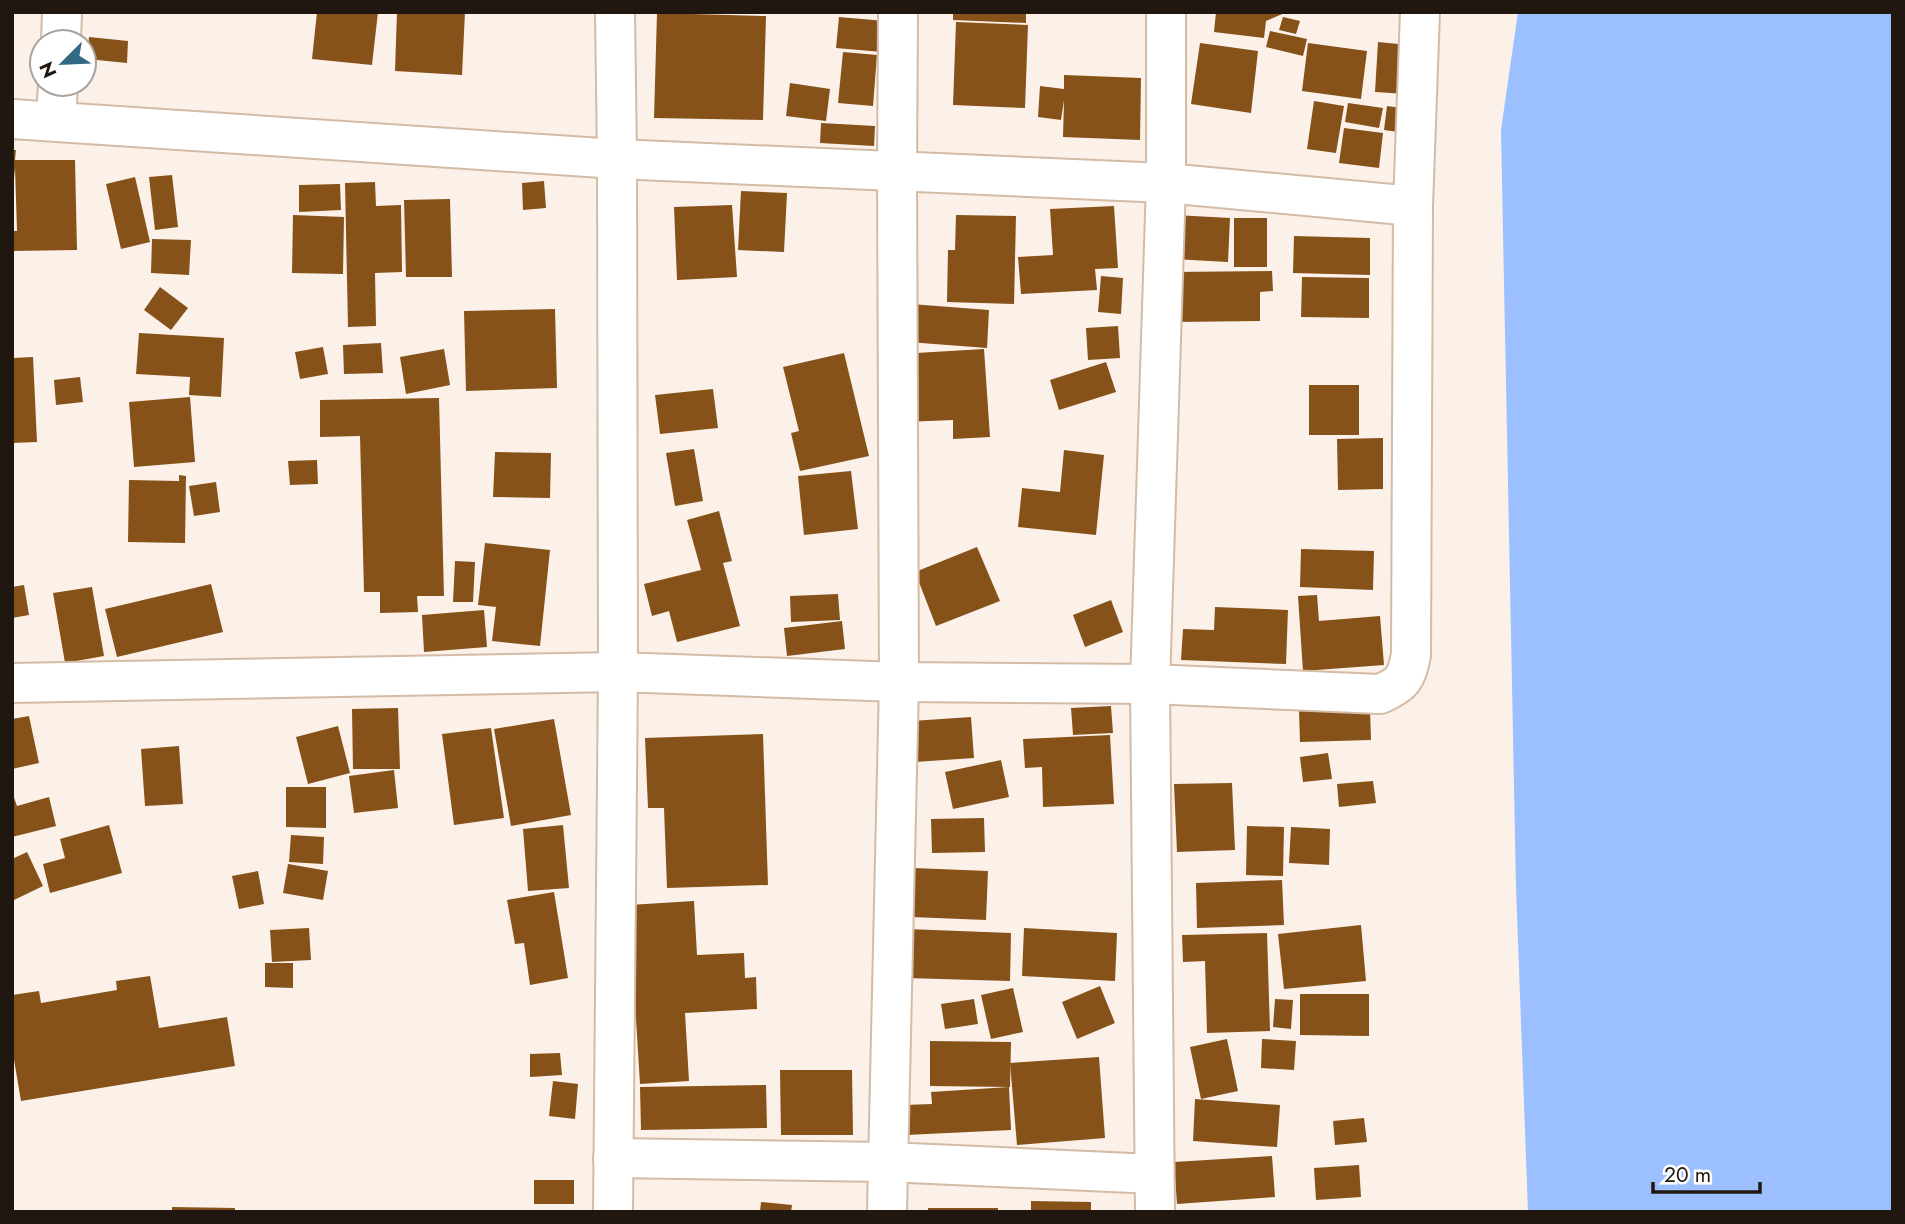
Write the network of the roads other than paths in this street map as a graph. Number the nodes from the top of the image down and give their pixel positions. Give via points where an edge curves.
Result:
1 (615, 12) edge
2 (898, 12) edge
3 (1166, 12) edge
4 (1420, 12) edge
5 (57, 102) edge
6 (12, 118) edge
7 (617, 159) junction
8 (897, 171) junction
9 (1166, 183) junction
10 (1413, 206) junction
11 (618, 672) junction
12 (899, 682) junction
13 (12, 683) edge
14 (1150, 684) junction
15 (613, 1158) junction
16 (887, 1162) junction
17 (1154, 1174) junction
18 (614, 1212) edge
19 (887, 1212) edge
20 (1155, 1212) edge

1 - 7 street
2 - 8 street
3 - 9 street
4 - 10 street
5 - 6 street
5 - 7 street
7 - 8 street
7 - 11 street
8 - 9 street
8 - 12 street
9 - 10 street
9 - 14 street
10 - 14 street via 1408,671 1398,686 1380,694
11 - 12 street
11 - 13 street
11 - 15 street
12 - 14 street
12 - 16 street
14 - 17 street
15 - 16 street
15 - 18 street
16 - 17 street
16 - 19 street
17 - 20 street

